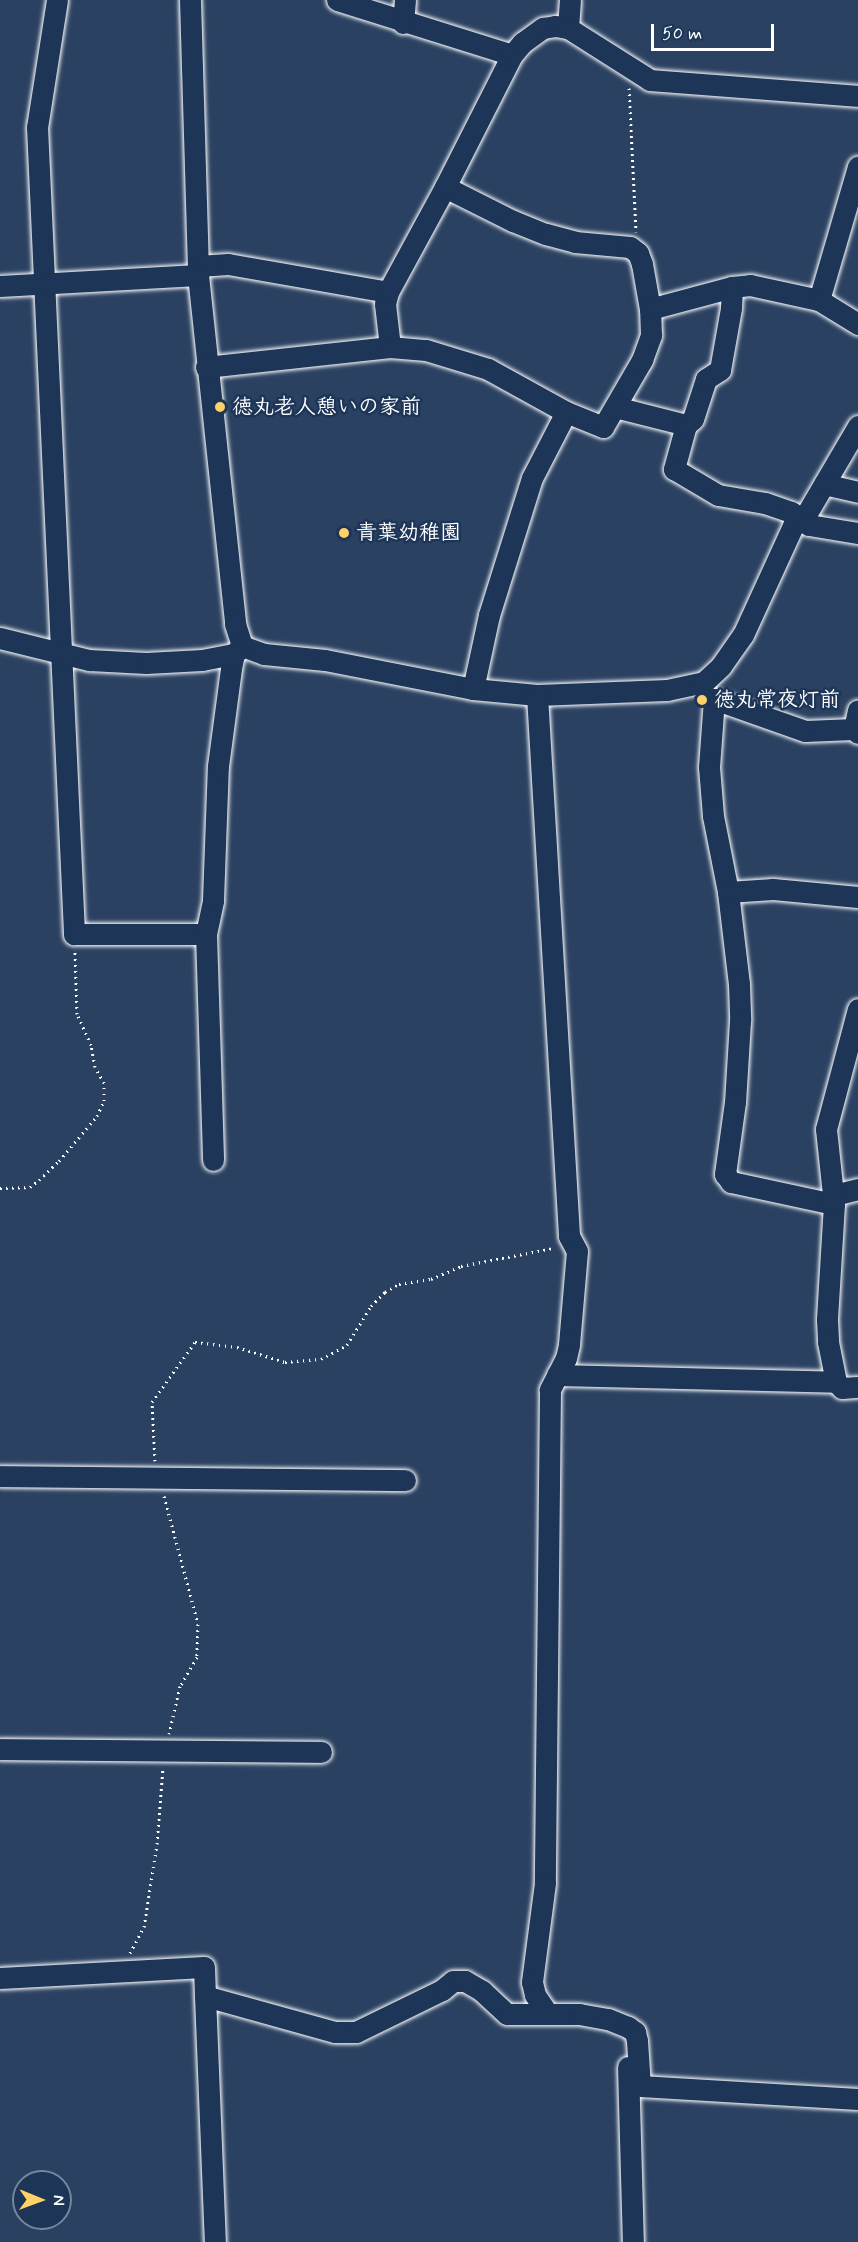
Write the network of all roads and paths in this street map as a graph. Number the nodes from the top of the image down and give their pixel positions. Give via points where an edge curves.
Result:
1 (57, 0) edge
2 (190, 0) edge
3 (337, 0) edge
4 (405, 0) edge
5 (570, 0) edge
6 (403, 23) junction
7 (568, 28) junction
8 (512, 55) junction
9 (632, 69) junction
10 (858, 96) edge
11 (858, 168) edge
12 (445, 187) junction
13 (634, 250) junction
14 (198, 271) junction
15 (43, 284) junction
16 (0, 286) edge
17 (732, 287) junction
18 (388, 292) junction
19 (819, 300) junction
20 (650, 309) junction
21 (858, 324) edge
22 (390, 347) junction
23 (206, 367) junction
24 (615, 406) junction
25 (566, 412) junction
26 (686, 425) junction
27 (858, 426) edge
28 (824, 484) junction
29 (858, 492) edge
30 (800, 519) junction
31 (858, 533) edge
32 (0, 638) edge
33 (238, 650) junction
34 (60, 653) junction
35 (473, 689) junction
36 (709, 691) junction
37 (537, 695) junction
38 (857, 724) edge
39 (728, 892) junction
40 (858, 897) edge
41 (74, 934) junction
42 (206, 934) junction
43 (858, 1010) edge
44 (213, 1160) dead end
45 (0, 1188) edge
46 (858, 1189) edge
47 (834, 1199) junction
48 (574, 1244) junction
49 (557, 1375) junction
50 (836, 1382) junction
51 (858, 1387) edge
52 (0, 1476) edge
53 (158, 1478) junction
54 (405, 1480) dead end
55 (0, 1749) edge
56 (166, 1750) junction
57 (321, 1752) dead end
58 (119, 1972) junction
59 (0, 1978) edge
60 (205, 1996) junction
61 (548, 2013) junction
62 (617, 2025) junction
63 (858, 2099) edge
64 (214, 2242) edge
65 (633, 2242) edge

1 - 15 street via 37,127
2 - 14 street
3 - 6 street
4 - 6 street
5 - 7 street
6 - 8 street
7 - 8 street via 543,28
7 - 9 street
8 - 12 street
9 - 10 street via 650,80
9 - 13 path via 629,89
11 - 19 street
12 - 13 street via 546,234
12 - 18 street
13 - 20 street via 642,264
14 - 15 street
14 - 18 street via 228,264
14 - 23 street
15 - 16 street
15 - 34 street
17 - 19 street via 750,285
17 - 20 street
17 - 26 street via 720,370 706,379 693,419
18 - 22 street
19 - 21 street
20 - 24 street via 651,335 642,360
22 - 23 street
22 - 25 street via 441,353 488,369
23 - 33 street
24 - 25 street via 603,427
24 - 26 street
25 - 35 street via 532,478 489,615
26 - 30 street via 674,469 718,495 765,503
27 - 28 street
28 - 29 street
28 - 30 street
30 - 31 street via 809,525
30 - 36 street via 793,526 743,635
32 - 34 street
33 - 34 street via 202,660 146,663 89,660
33 - 35 street via 325,660
33 - 42 street via 218,766 213,900
34 - 41 street
35 - 37 street
36 - 37 street
36 - 38 street via 805,731
36 - 39 street via 711,796
37 - 48 street via 569,1236
39 - 40 street via 773,889
39 - 47 street via 740,1021 725,1174 731,1182
41 - 42 street
41 - 45 path via 76,1014 104,1083 104,1101 59,1161 30,1187
42 - 44 street
43 - 47 street via 826,1129
46 - 47 street
47 - 50 street via 827,1320
48 - 49 street via 577,1251 573,1322 566,1358
48 - 53 path via 478,1262 431,1279 399,1284 371,1306 347,1345 321,1359 285,1362 237,1347 195,1342 152,1401
49 - 50 street
49 - 61 street via 550,1390 545,1883 532,1982 535,1995
50 - 51 street via 842,1388
52 - 53 street
53 - 54 street
53 - 56 path via 198,1624 197,1657 180,1686
55 - 56 street
56 - 57 street
56 - 58 path via 144,1927
58 - 59 street
58 - 60 street via 204,1967
60 - 61 street via 335,2032 356,2032 453,1981 465,1981 482,1991 507,2014
60 - 64 street
61 - 62 street via 608,2019
62 - 63 street via 635,2032 640,2086
62 - 65 street via 625,2036 627,2054

